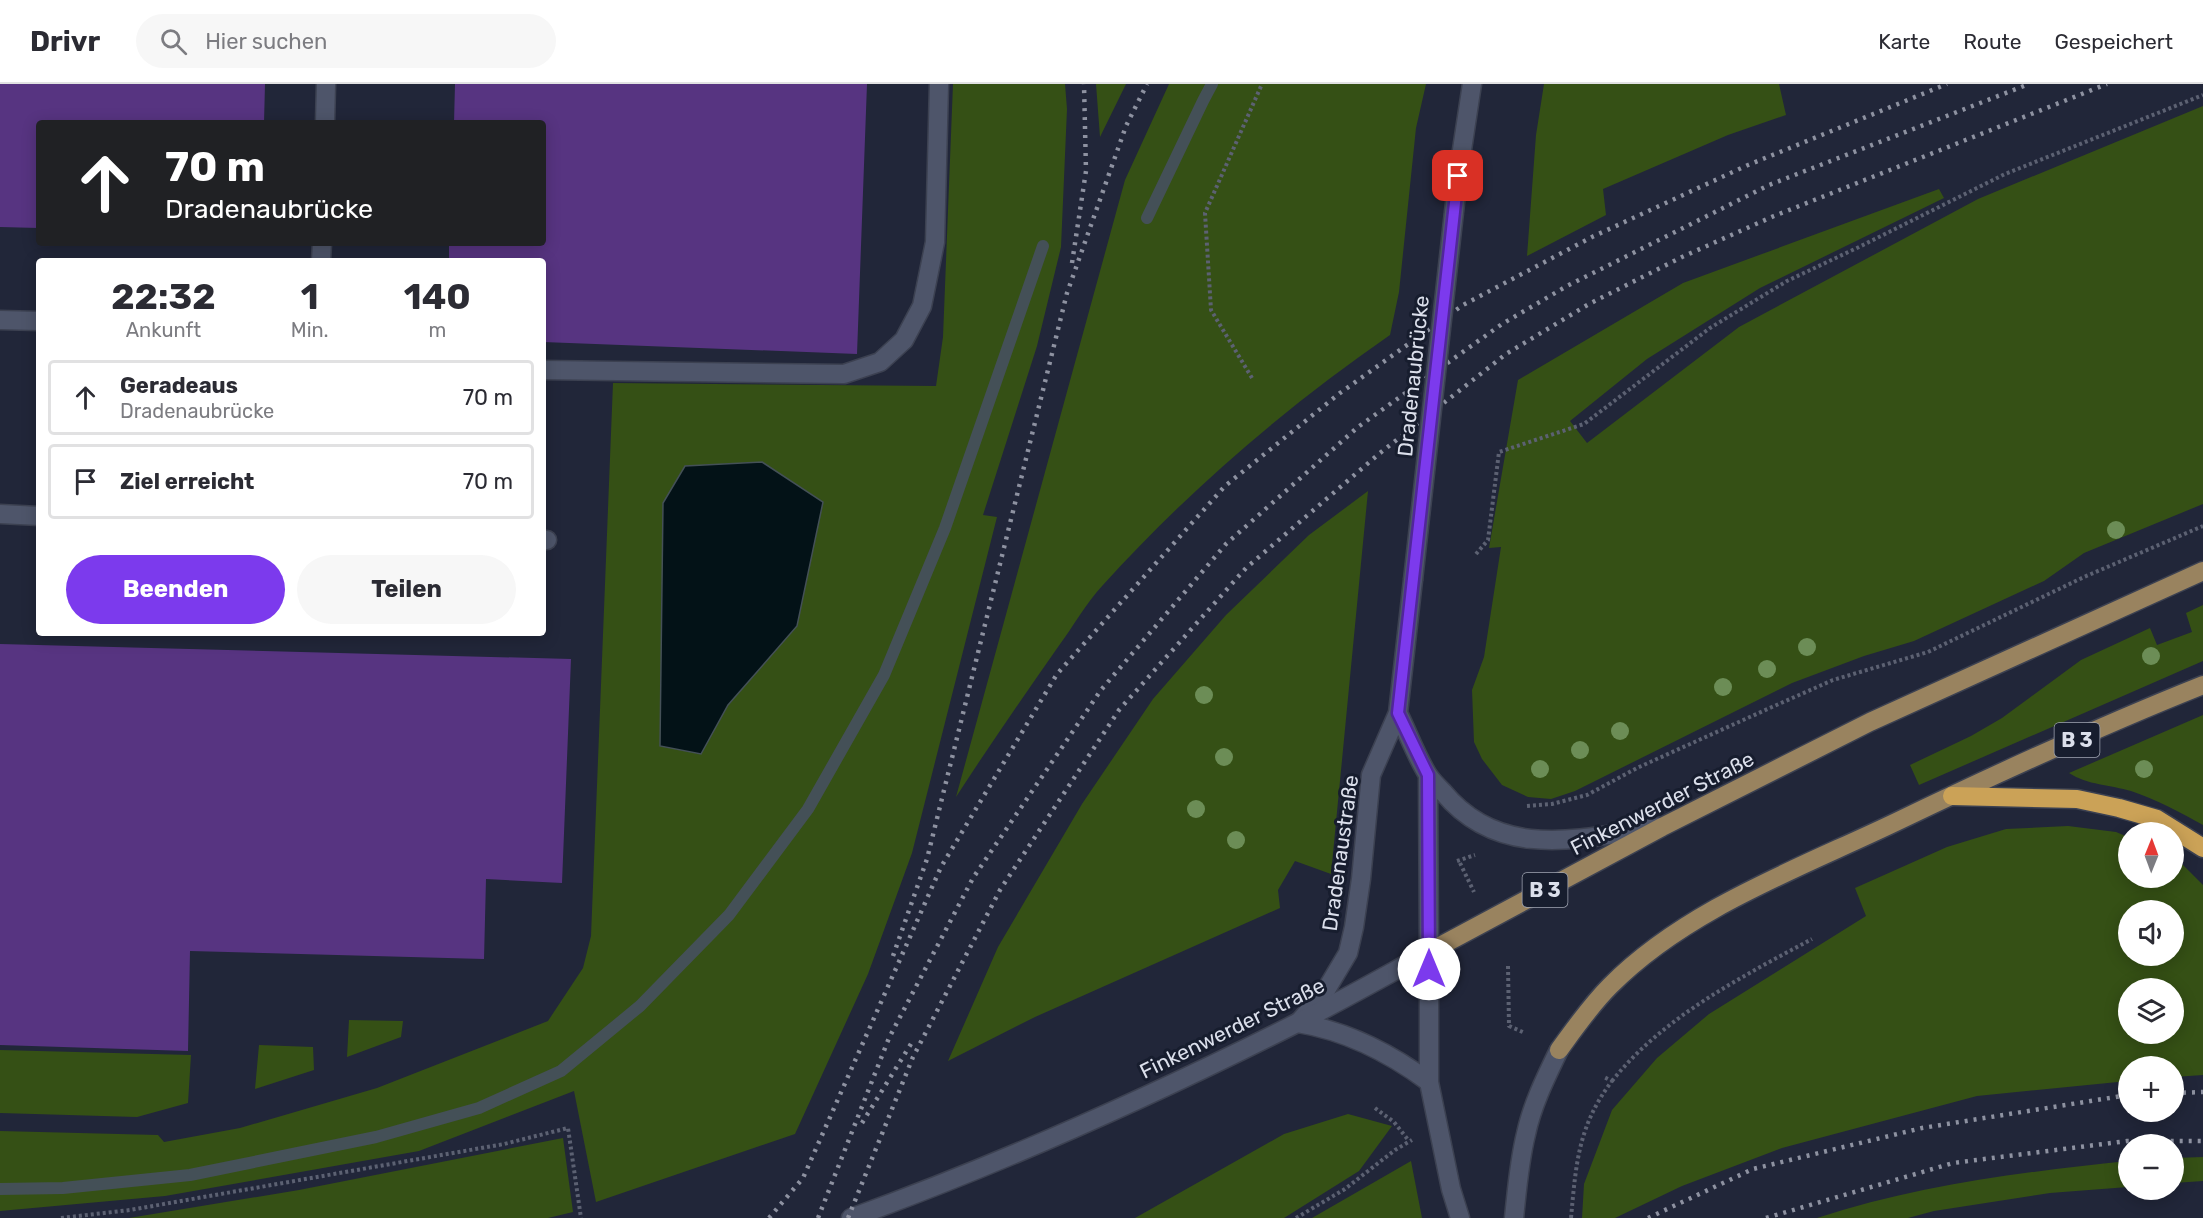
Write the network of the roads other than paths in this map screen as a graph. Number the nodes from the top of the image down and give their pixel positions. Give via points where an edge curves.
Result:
1 (326, 84) edge
2 (939, 84) edge
3 (1472, 84) edge
4 (325, 120) edge
5 (0, 320) edge
6 (36, 321) edge
7 (546, 369) edge
8 (0, 514) edge
9 (36, 516) edge
10 (2203, 571) edge
11 (1413, 580) joint
12 (2203, 685) edge
13 (1398, 713) junction
14 (1428, 775) junction
15 (1952, 796) junction
16 (1662, 827) junction
17 (2203, 848) edge
18 (1429, 952) junction
19 (1298, 1023) junction
20 (1559, 1050) joint
21 (1429, 1082) junction
22 (851, 1218) edge
23 (1460, 1218) edge
24 (1515, 1218) edge

1 - 4 street
2 - 7 street via 935,242 922,306 904,340 880,362 844,374
3 - 11 street, Dradenaubrücke, bridge via 1458,176
5 - 6 street
8 - 9 street
10 - 16 main road, Finkenwerder Straße / B 3 via 1870,722
11 - 13 street, Dradenaustraße
12 - 15 main road, B 3
13 - 14 street
13 - 19 street, Dradenaustraße via 1371,775 1361,879 1348,953 1323,995
14 - 16 street via 1456,808 1494,832 1509,836 1571,840
14 - 18 street
15 - 17 highway via 2077,799 2157,819
15 - 20 main road, B 3 via 1736,898 1698,920 1611,985
16 - 18 main road, Finkenwerder Straße / B 3
18 - 19 street, Finkenwerder Straße
18 - 21 street
19 - 21 street via 1320,1026 1376,1048
19 - 22 street, Finkenwerder Straße via 1123,1107
20 - 24 street via 1526,1131
21 - 23 street

